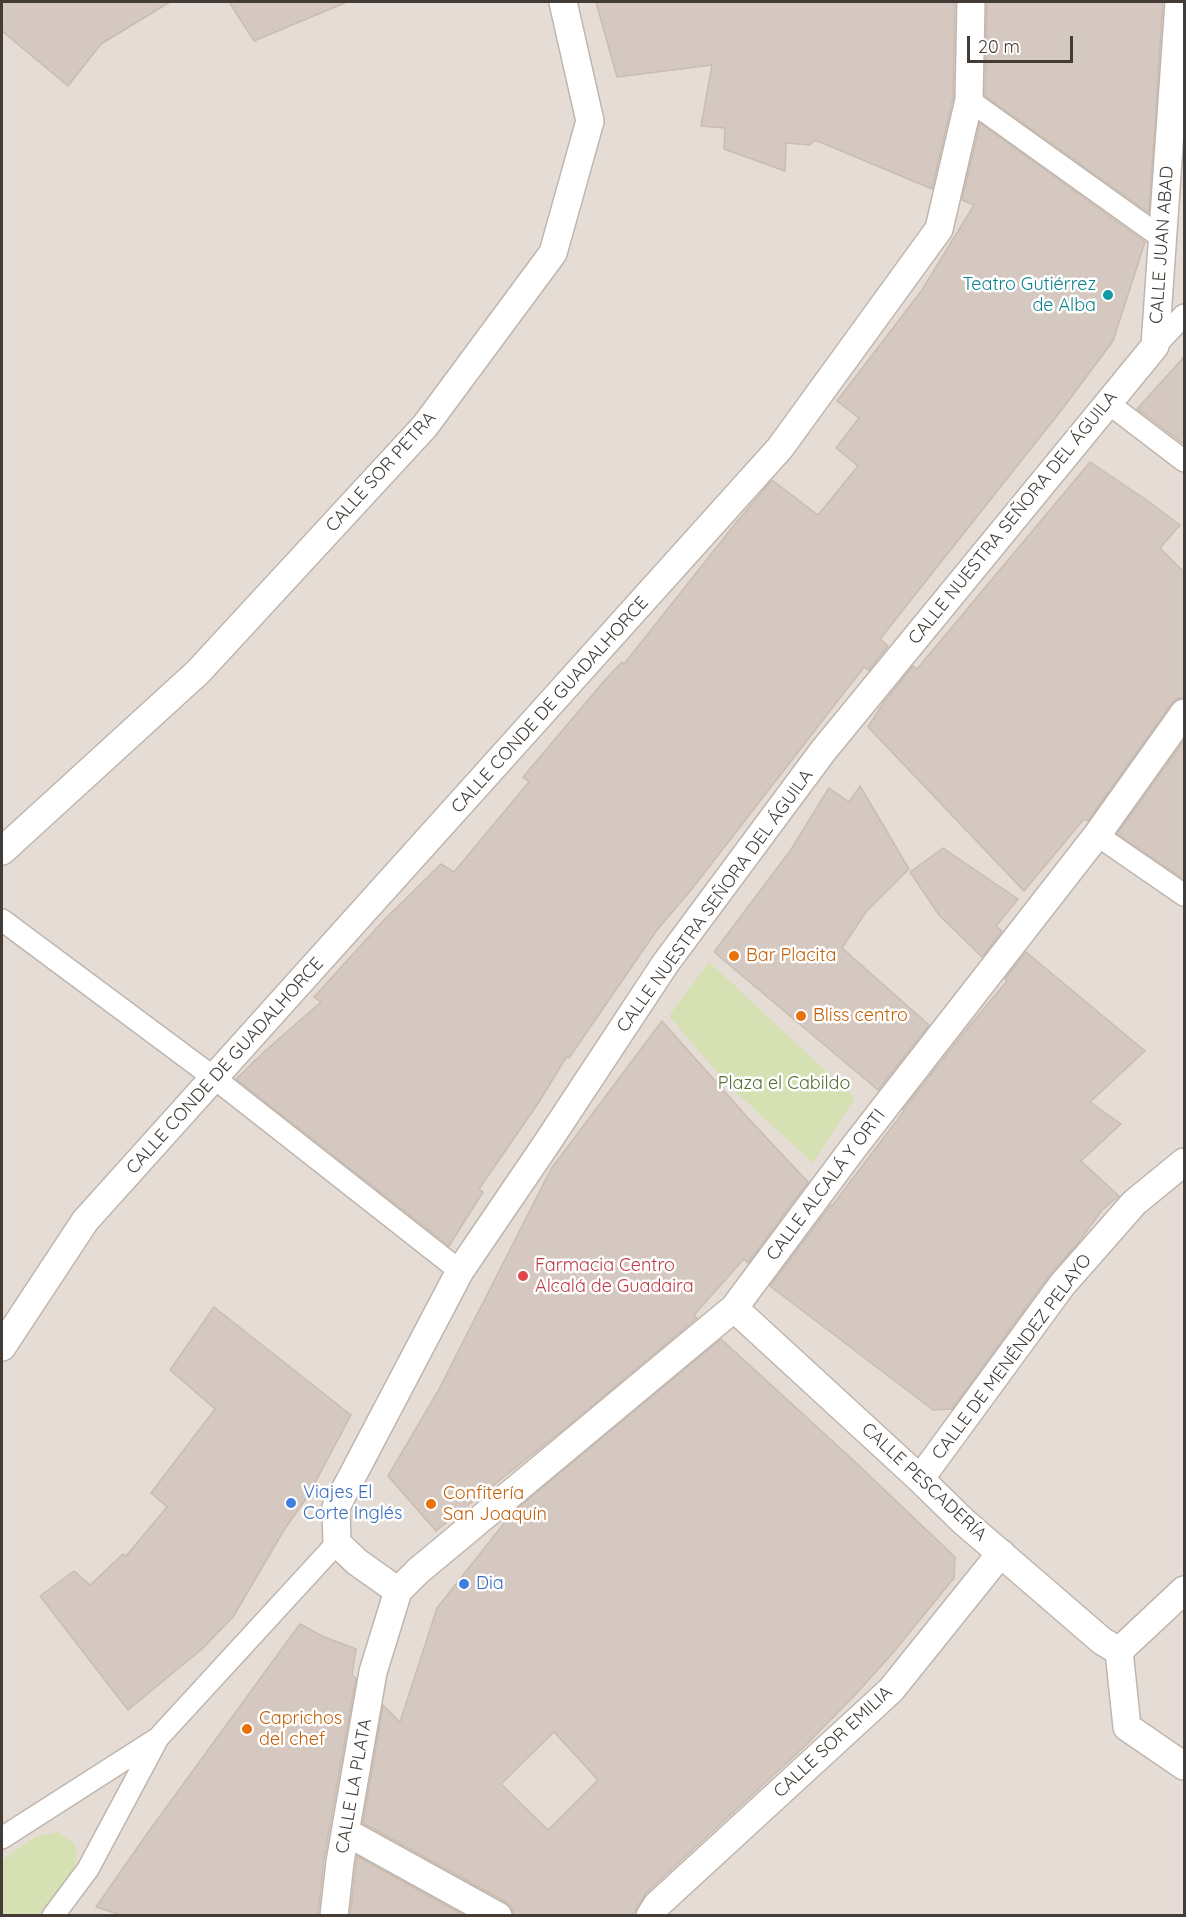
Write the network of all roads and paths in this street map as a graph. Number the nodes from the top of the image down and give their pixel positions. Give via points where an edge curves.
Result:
1 (563, 2) edge
2 (970, 2) edge
3 (1179, 2) edge
4 (969, 100) junction
5 (1162, 238) junction
6 (1185, 315) edge
7 (1155, 346) junction
8 (1108, 403) junction
9 (1185, 461) edge
10 (1185, 713) edge
11 (1098, 835) junction
12 (2, 851) edge
13 (1185, 895) edge
14 (2, 920) edge
15 (213, 1077) junction
16 (1185, 1162) edge
17 (460, 1271) junction
18 (734, 1308) junction
19 (2, 1347) edge
20 (920, 1479) junction
21 (337, 1543) junction
22 (1001, 1553) junction
23 (398, 1590) junction
24 (1185, 1590) edge
25 (1119, 1651) junction
26 (158, 1738) junction
27 (1185, 1766) edge
28 (346, 1832) junction
29 (2, 1838) edge
30 (53, 1916) edge
31 (334, 1916) edge
32 (498, 1916) edge
33 (650, 1916) edge

1 - 12 street, CALLE SOR PETRA via 590,121 553,253 425,426 198,672
2 - 4 street, CALLE CONDE DE GUADALHORCE
3 - 5 street, CALLE JUAN ABAD
4 - 5 street
4 - 15 street, CALLE CONDE DE GUADALHORCE via 939,229 780,448
5 - 7 street, CALLE JUAN ABAD
6 - 7 street, CALLE NUESTRA SEÑORA DEL ÁGUILA
7 - 8 street, CALLE NUESTRA SEÑORA DEL ÁGUILA
8 - 9 street
8 - 17 street, CALLE NUESTRA SEÑORA DEL ÁGUILA via 802,778 664,964
10 - 11 street, CALLE ALCALÁ Y ORTI
11 - 13 street
11 - 18 street, CALLE ALCALÁ Y ORTI via 854,1147
14 - 15 street
15 - 17 street
15 - 19 street, CALLE CONDE DE GUADALHORCE via 85,1221
16 - 20 street, CALLE DE MENÉNDEZ PELAYO via 1134,1203 1062,1285
17 - 21 street, CALLE NUESTRA SEÑORA DEL ÁGUILA via 336,1508
18 - 20 street, CALLE PESCADERÍA
18 - 23 street, CALLE ALCALÁ Y ORTI
20 - 22 street, CALLE PESCADERÍA
21 - 23 street
21 - 26 street
22 - 25 street, CALLE PESCADERÍA via 1102,1641
22 - 33 street, CALLE SOR EMILIA via 891,1690 657,1905
23 - 28 street, CALLE LA PLATA via 373,1672
24 - 25 street
25 - 27 street via 1127,1727
26 - 29 street
26 - 30 street via 88,1869
28 - 31 street, CALLE LA PLATA
28 - 32 street

